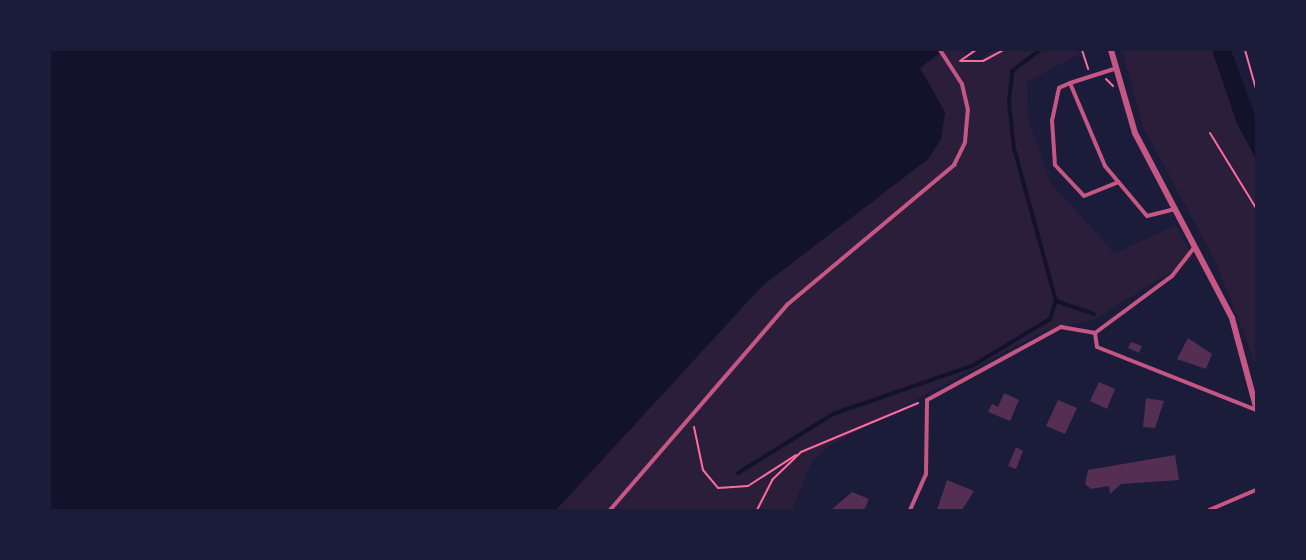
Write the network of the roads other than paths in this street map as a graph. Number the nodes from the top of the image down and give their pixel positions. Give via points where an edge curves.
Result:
1 (940, 50) edge
2 (1111, 50) edge
3 (1114, 69) junction
4 (1070, 83) junction
5 (1118, 182) junction
6 (1177, 209) junction
7 (1197, 245) junction
8 (1095, 333) junction
9 (1257, 408) edge
10 (1257, 490) edge
11 (610, 510) edge
12 (910, 510) edge
13 (1209, 510) edge

1 - 11 lane via 953,67 969,118 954,165 801,292
2 - 3 street
3 - 4 lane
3 - 6 street via 1135,133
4 - 5 lane via 1105,166
4 - 5 lane via 1059,88 1052,120 1055,165 1084,196
5 - 6 lane via 1147,216
6 - 7 street
7 - 8 lane via 1172,276
7 - 9 street via 1232,318
8 - 9 lane via 1097,347
8 - 12 lane via 1061,327 927,400 926,474
10 - 13 lane

